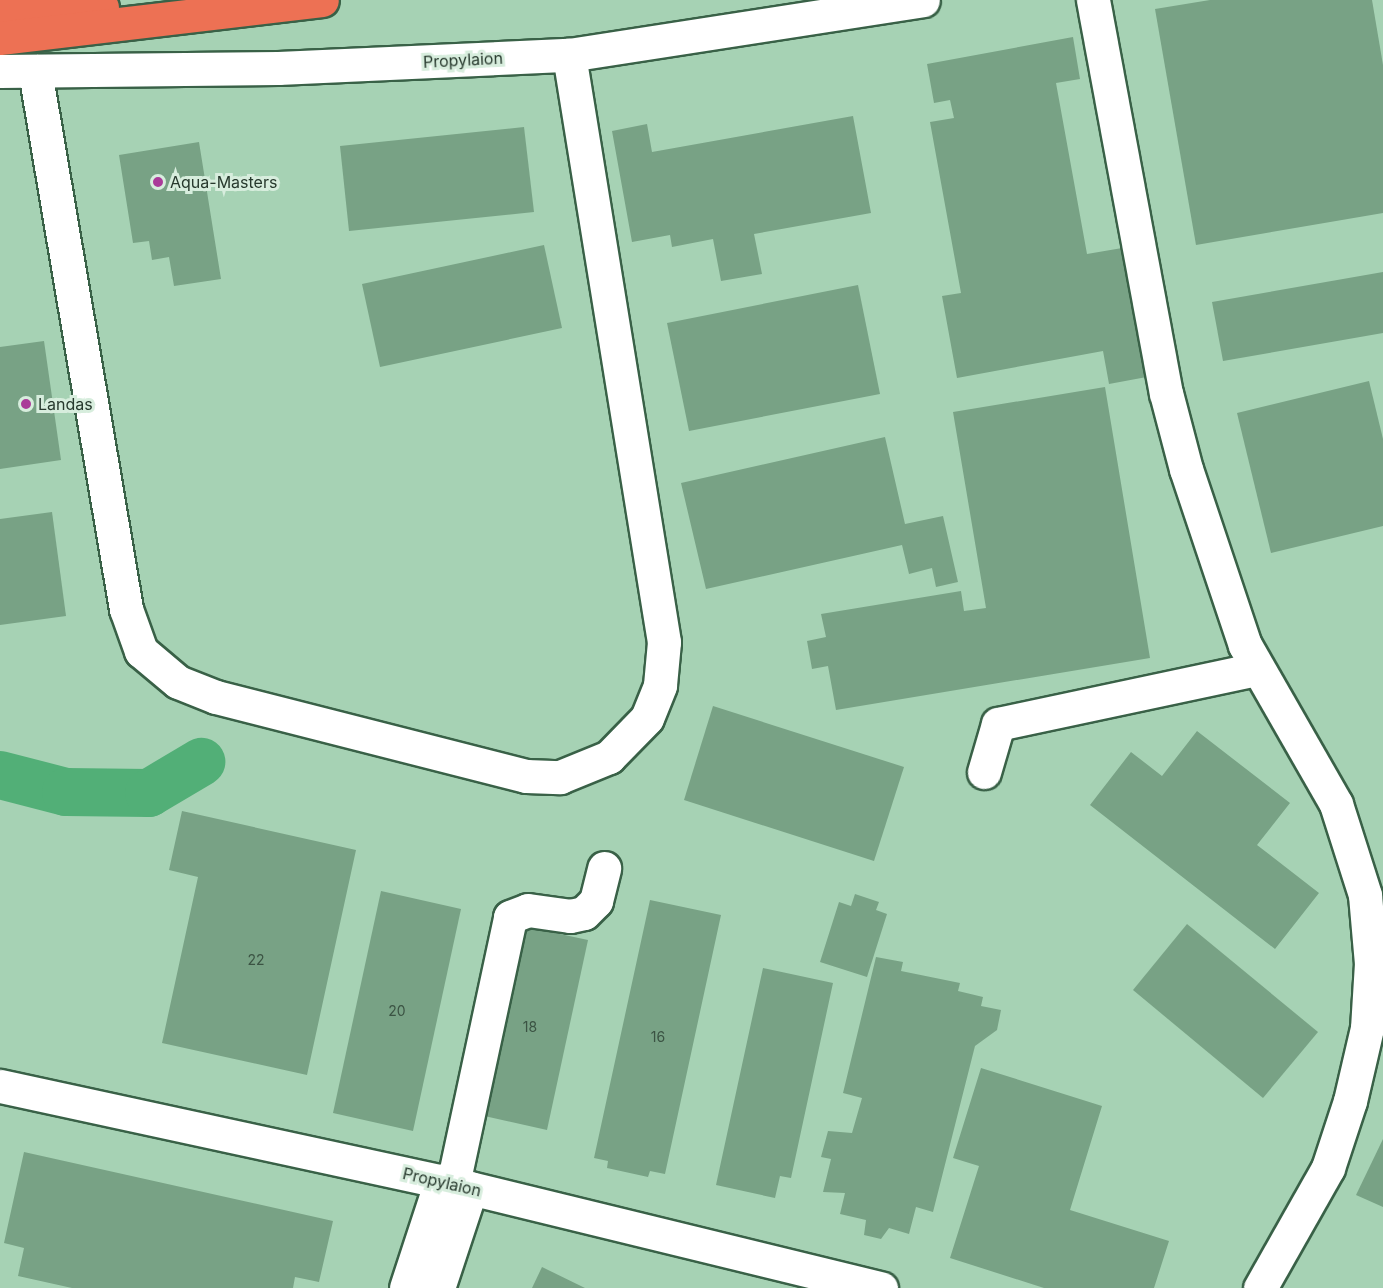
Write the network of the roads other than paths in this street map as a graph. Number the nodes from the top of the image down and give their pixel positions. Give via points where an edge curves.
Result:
1 (322, 0) edge
2 (922, 0) edge
3 (1093, 0) edge
4 (284, 3) junction
5 (0, 9) edge
6 (0, 38) edge
7 (569, 55) junction
8 (0, 71) edge
9 (35, 71) junction
10 (1256, 669) junction
11 (984, 772) dead end
12 (604, 868) dead end
13 (1377, 963) edge
14 (0, 1086) edge
15 (455, 1184) junction
16 (406, 1288) edge
17 (438, 1288) edge
18 (881, 1288) edge
19 (1260, 1288) edge

1 - 4 highway
2 - 7 street, Propylaion
3 - 10 street via 1175,431 1231,609
4 - 5 highway
4 - 6 highway
7 - 9 street, Propylaion via 278,68
7 - 9 street via 664,642 660,685 647,718 609,757 560,777 526,776 216,697 178,682 141,651 126,609
8 - 9 street, Propylaion
10 - 11 street via 998,724
10 - 13 street via 1336,804 1365,896
12 - 15 street via 596,901 584,913 570,916 528,910 510,917
13 - 19 street via 1339,1139 1314,1196
14 - 15 street, Propylaion
15 - 16 street
15 - 17 street
15 - 18 street, Propylaion

